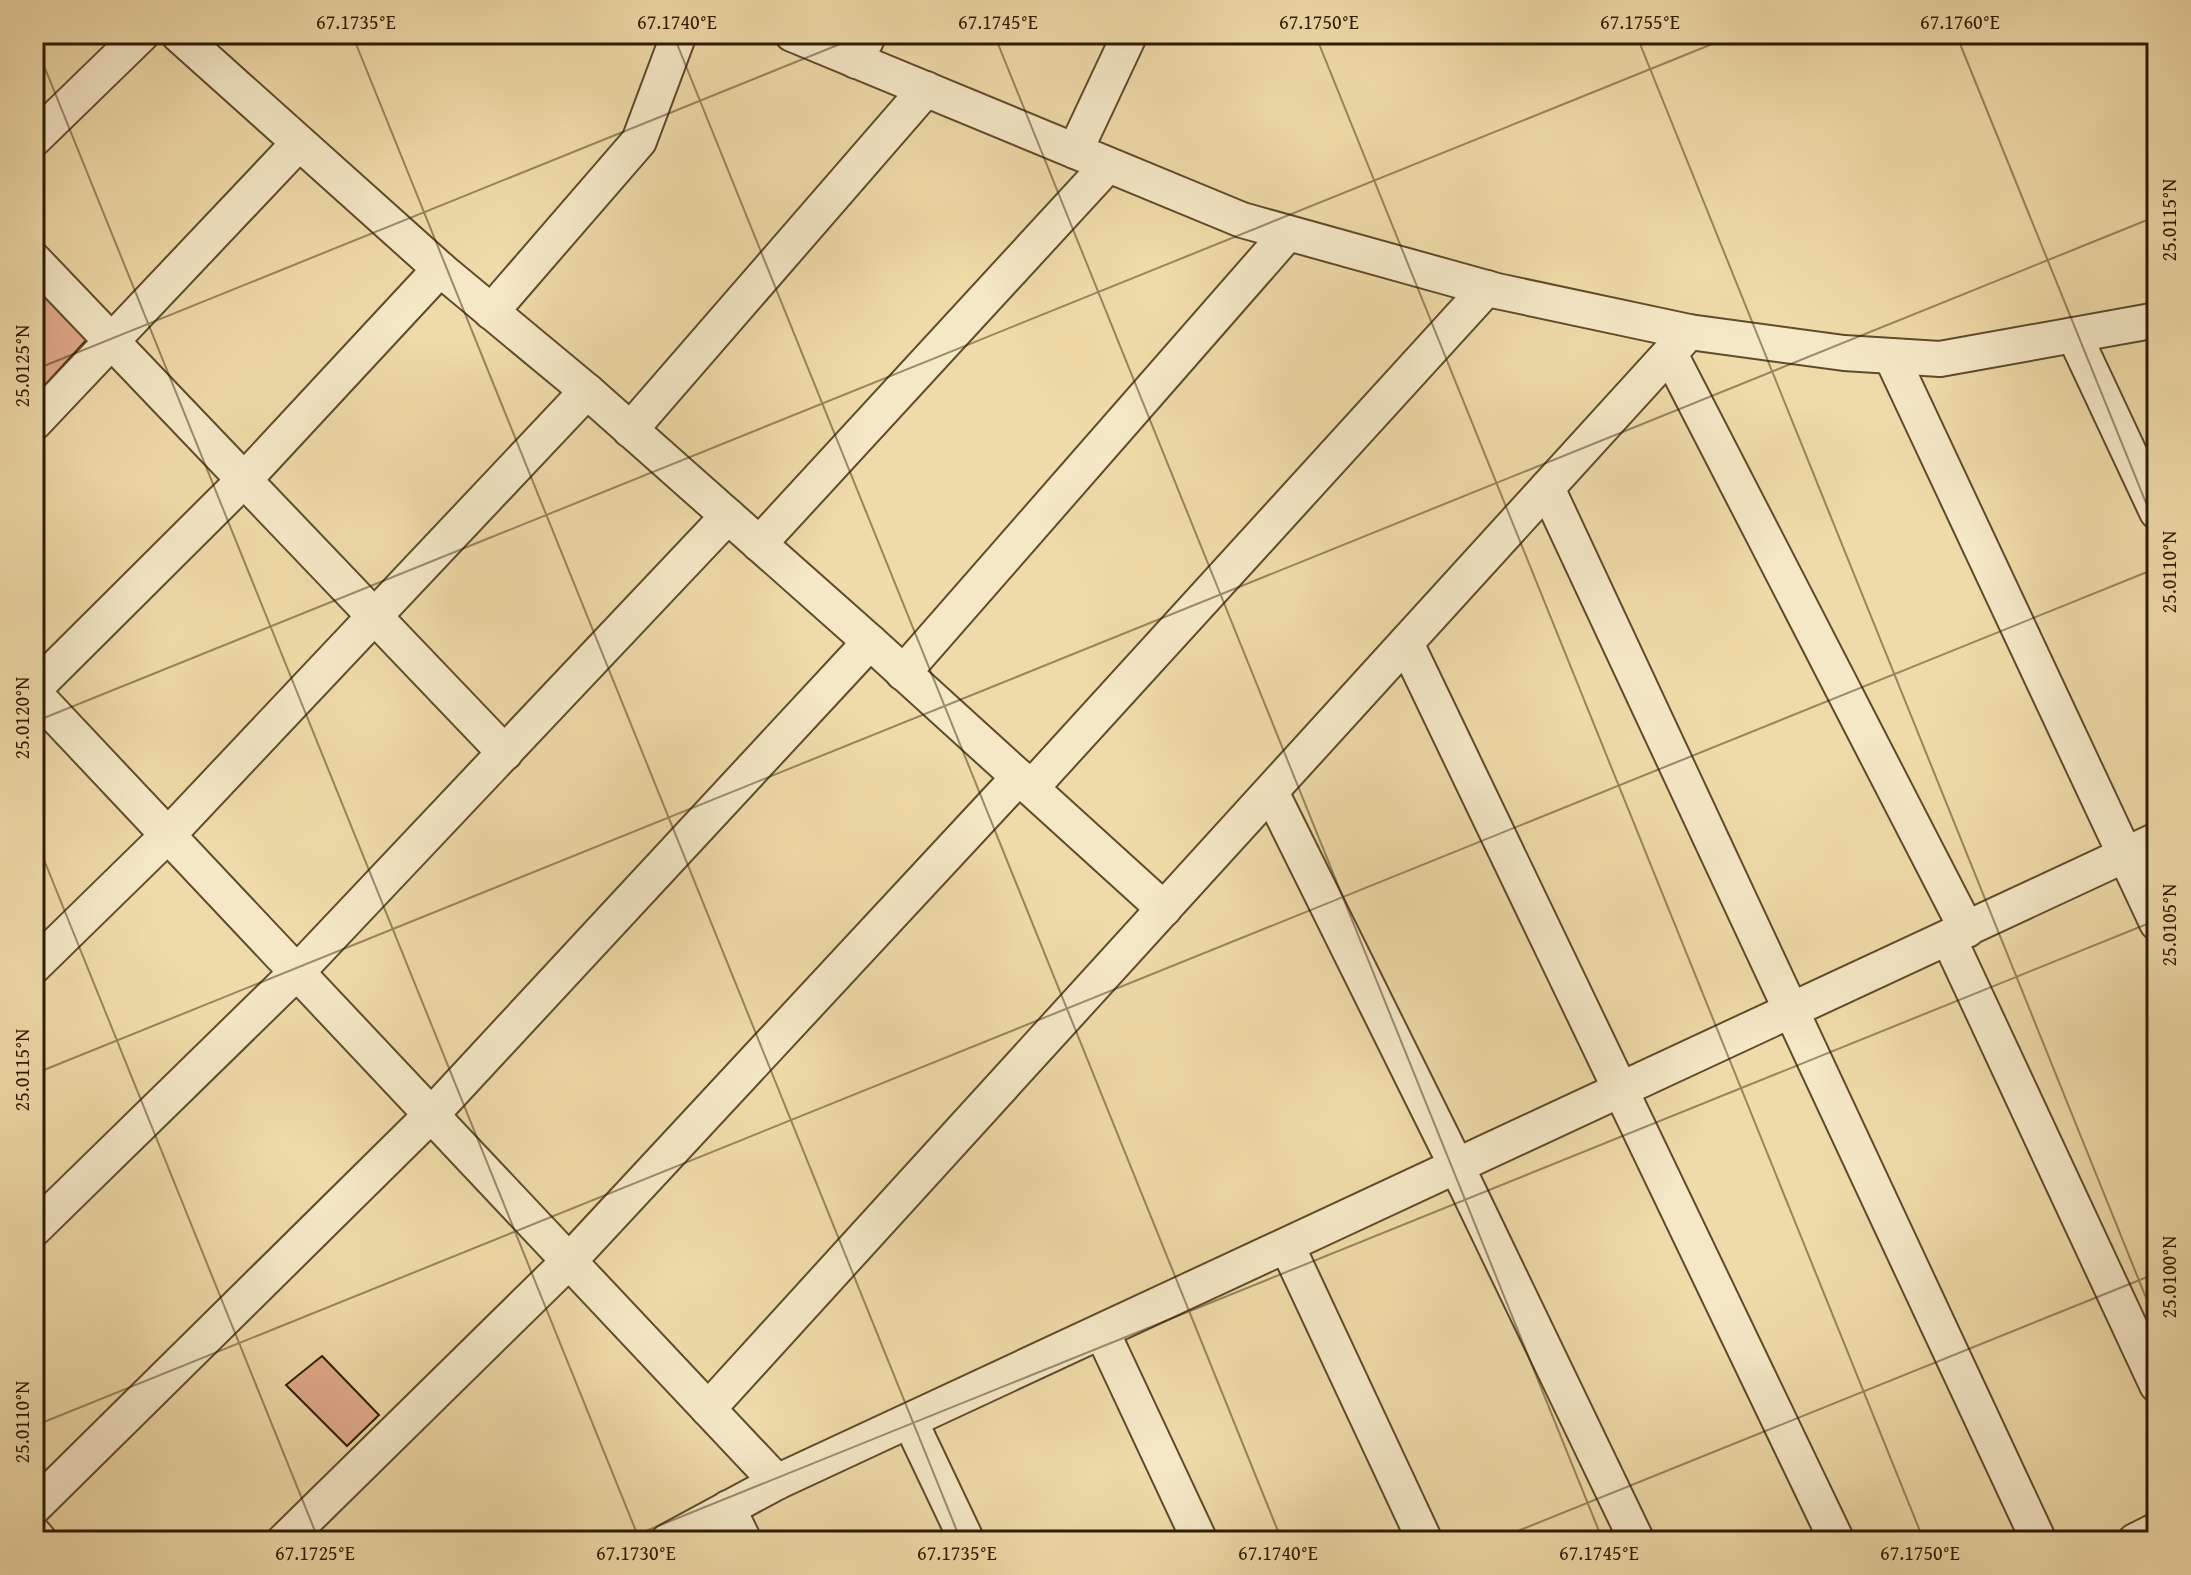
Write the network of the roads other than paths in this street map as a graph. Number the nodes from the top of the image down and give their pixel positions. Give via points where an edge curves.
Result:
1 (142, 34) edge
2 (178, 34) edge
3 (679, 34) edge
4 (792, 34) edge
5 (1130, 34) edge
6 (863, 47) edge
7 (926, 89) junction
8 (34, 139) edge
9 (298, 144) junction
10 (1075, 151) junction
11 (1108, 165) junction
12 (1288, 233) junction
13 (34, 260) edge
14 (440, 269) junction
15 (1487, 288) junction
16 (491, 312) junction
17 (2157, 320) edge
18 (2074, 335) junction
19 (113, 342) junction
20 (1680, 343) junction
21 (1891, 356) junction
22 (587, 391) junction
23 (34, 423) edge
24 (630, 430) junction
25 (244, 480) junction
26 (1547, 488) junction
27 (2157, 512) edge
28 (728, 516) junction
29 (759, 544) junction
30 (376, 618) junction
31 (870, 642) junction
32 (1406, 643) junction
33 (903, 673) junction
34 (34, 691) edge
35 (505, 753) junction
36 (1025, 783) junction
37 (1271, 792) junction
38 (168, 835) junction
39 (2157, 840) edge
40 (2126, 855) junction
41 (1164, 909) junction
42 (2157, 923) edge
43 (1958, 935) junction
44 (34, 966) edge
45 (297, 972) junction
46 (1791, 1012) junction
47 (1620, 1092) junction
48 (431, 1115) junction
49 (1457, 1167) junction
50 (34, 1229) edge
51 (1287, 1246) junction
52 (569, 1261) junction
53 (1102, 1332) junction
54 (2157, 1385) edge
55 (708, 1409) junction
56 (910, 1421) junction
57 (777, 1482) junction
58 (34, 1507) edge
59 (728, 1508) junction
60 (2157, 1530) edge
61 (34, 1534) edge
62 (40, 1541) edge
63 (284, 1541) edge
64 (668, 1541) edge
65 (744, 1541) edge
66 (967, 1541) edge
67 (1200, 1541) edge
68 (1425, 1541) edge
69 (1637, 1541) edge
70 (1837, 1541) edge
71 (2039, 1541) edge
72 (2135, 1541) edge

1 - 8 street
2 - 9 street
3 - 16 street via 639,141
4 - 6 street
5 - 10 street
6 - 7 street
7 - 10 street
7 - 24 street
9 - 14 street
9 - 19 street
10 - 11 street
11 - 12 street via 1242,220
11 - 29 street
12 - 15 street
12 - 33 street
13 - 19 street
14 - 16 street
14 - 25 street
15 - 20 street
15 - 36 street
16 - 22 street
17 - 18 street
18 - 21 street via 1940,359
18 - 27 street
19 - 23 street
19 - 25 street
20 - 21 street
20 - 26 street
20 - 43 street
21 - 40 street
22 - 24 street
22 - 30 street
24 - 28 street
25 - 30 street
25 - 34 street
26 - 32 street
26 - 46 street
28 - 29 street
28 - 35 street
29 - 31 street
30 - 35 street
30 - 38 street
31 - 33 street
31 - 48 street
32 - 37 street
32 - 47 street
33 - 36 street
34 - 38 street
35 - 45 street
36 - 41 street
36 - 52 street
37 - 41 street
37 - 49 street
38 - 44 street
38 - 45 street
39 - 40 street
40 - 42 street
40 - 43 street
41 - 55 street
43 - 46 street
43 - 54 street
45 - 48 street
45 - 50 street
46 - 47 street
46 - 71 street
47 - 49 street
47 - 70 street
48 - 52 street
48 - 58 street
49 - 51 street
49 - 69 street
51 - 53 street
51 - 68 street
52 - 55 street
52 - 63 street
53 - 56 street
53 - 67 street
55 - 57 street
56 - 57 street
56 - 66 street
57 - 59 street
59 - 64 street
59 - 65 street
60 - 72 street
61 - 62 street

